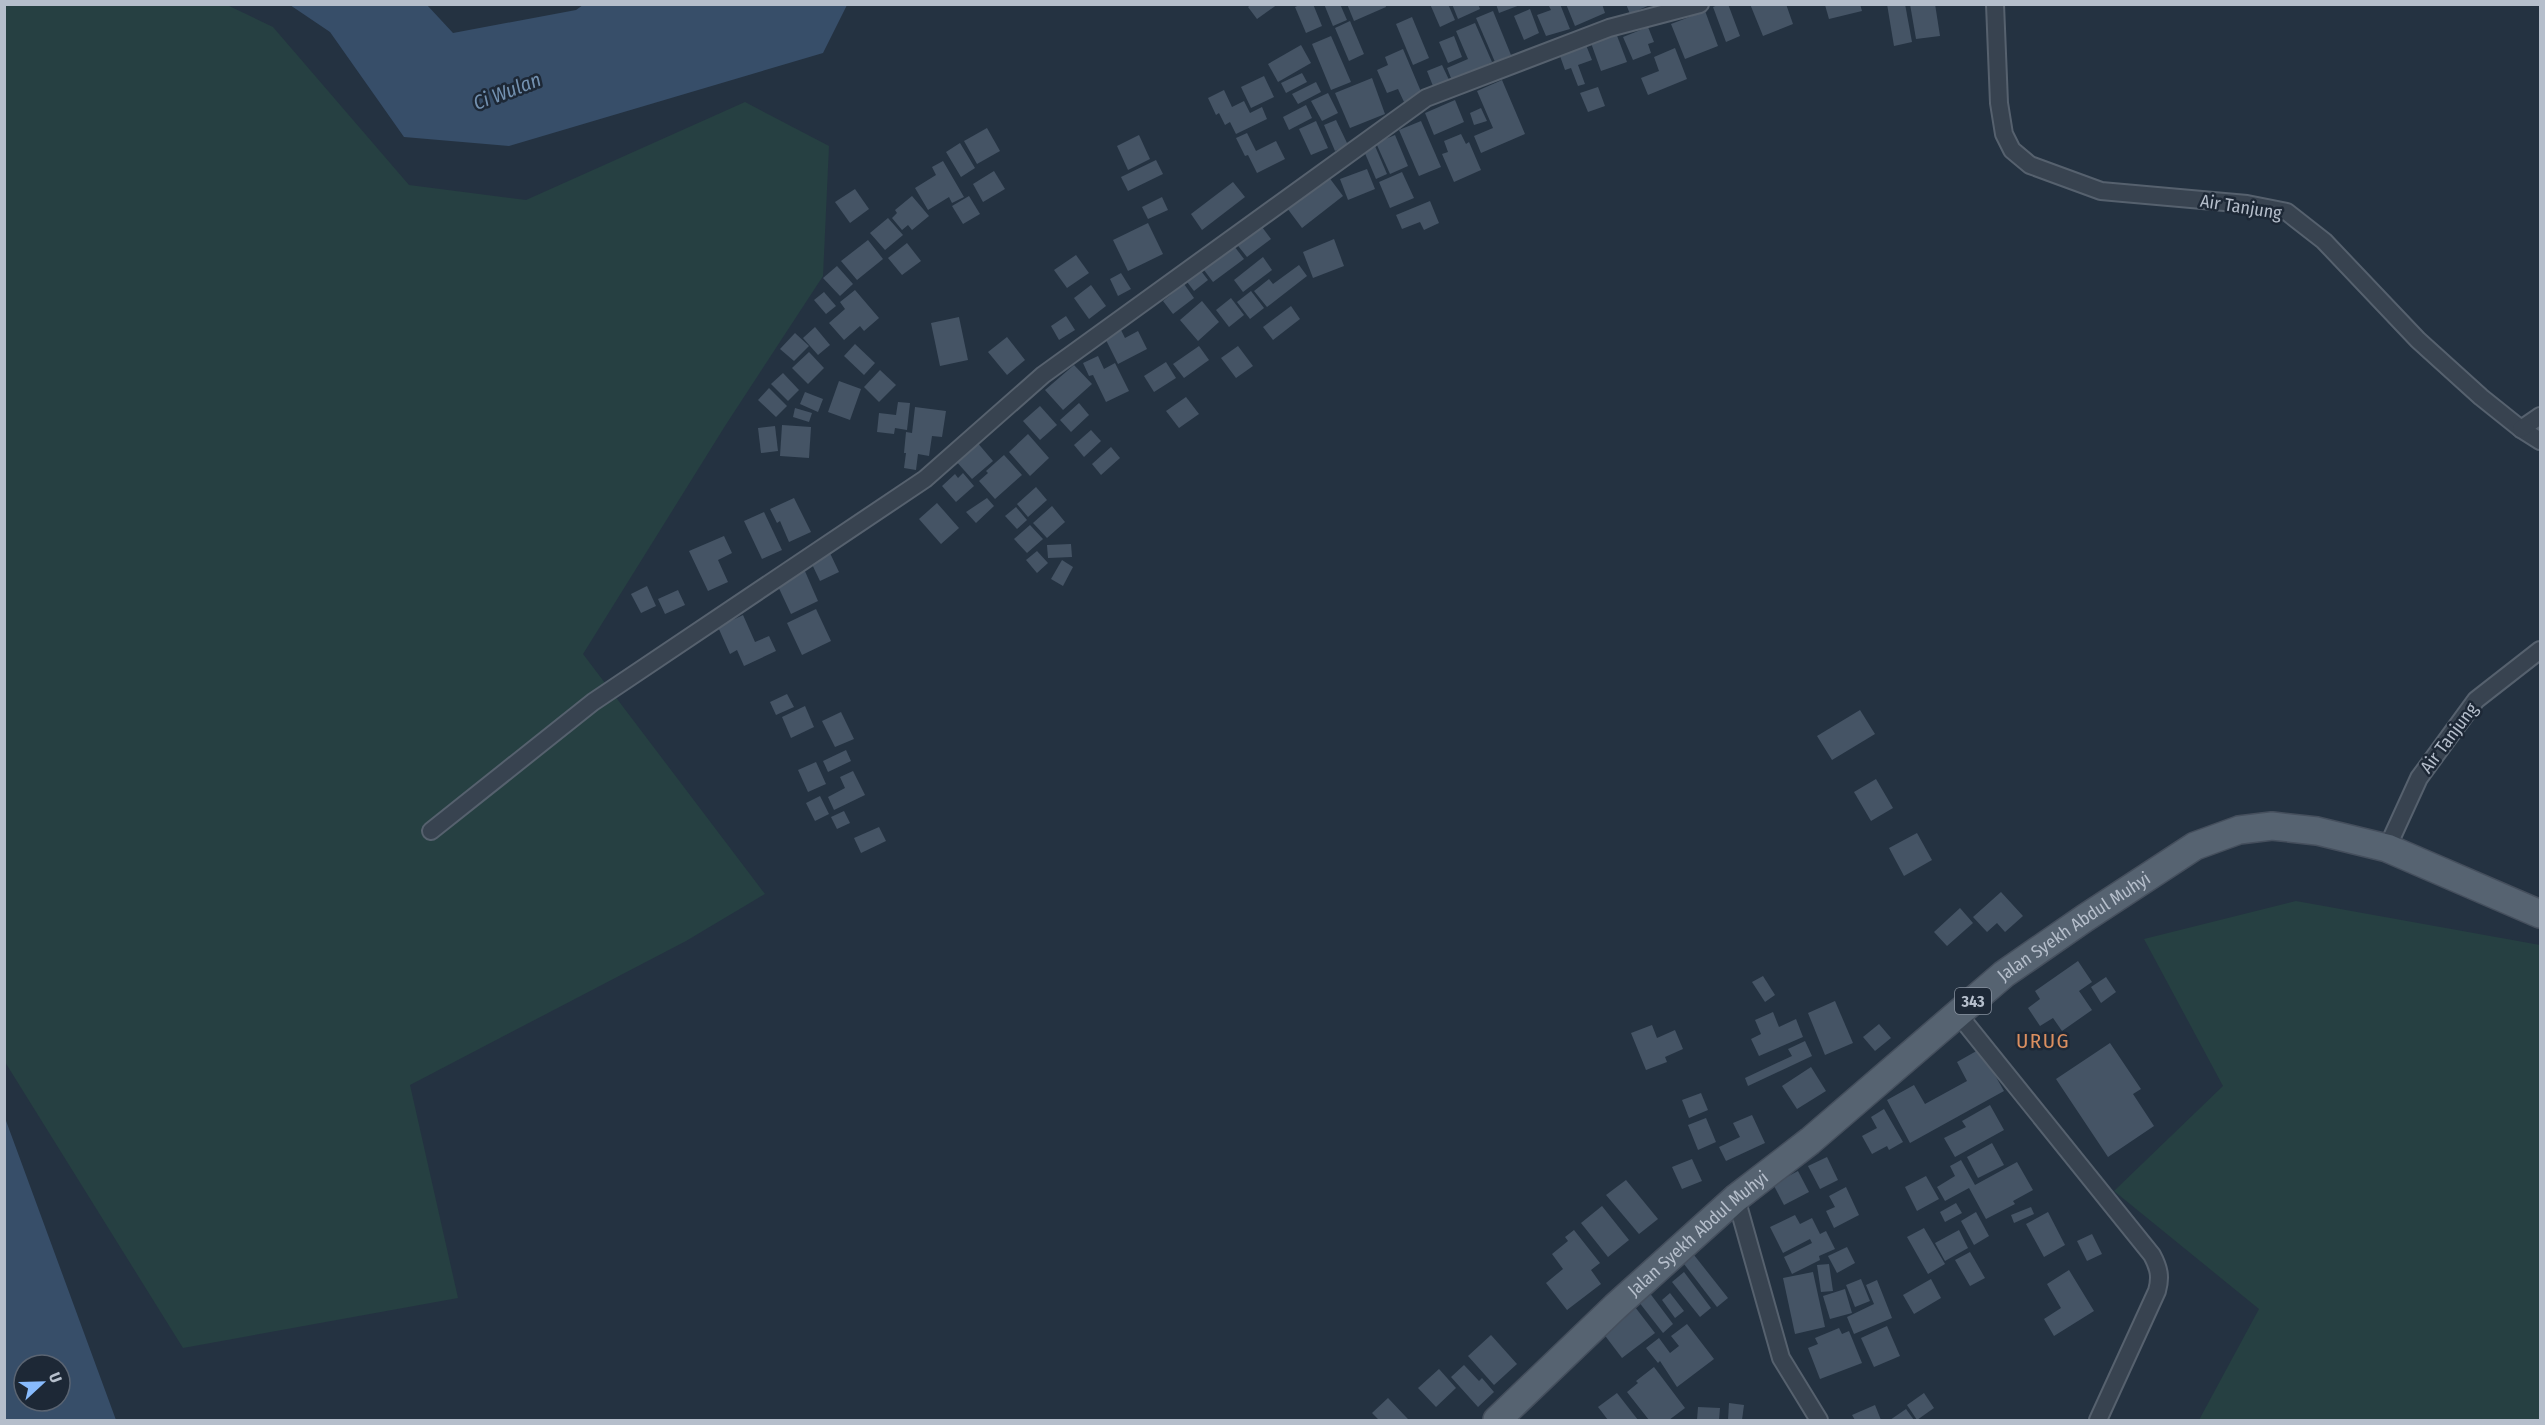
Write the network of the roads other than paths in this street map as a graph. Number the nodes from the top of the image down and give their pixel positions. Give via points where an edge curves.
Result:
1 (1700, 4) edge
2 (1995, 4) edge
3 (2541, 416) edge
4 (2521, 429) junction
5 (2541, 441) edge
6 (2541, 650) edge
7 (431, 831) dead end
8 (2387, 848) junction
9 (2541, 914) edge
10 (1958, 1014) junction
11 (1736, 1198) junction
12 (1497, 1420) edge
13 (1819, 1420) edge
14 (2098, 1420) edge

1 - 7 street via 1609,28 1426,98 1043,375 925,479 593,702
2 - 4 street, Air Tanjung via 1999,104 2004,134 2012,150 2031,165 2102,191 2247,204 2287,212 2324,241 2418,340
3 - 4 street
4 - 5 street, Air Tanjung
6 - 8 street, Air Tanjung via 2476,700 2419,778
8 - 9 main road, Jalan Syekh Abdul Muhyi / 343
8 - 10 main road, Jalan Syekh Abdul Muhyi / 343 via 2318,831 2272,826 2239,830 2195,846 2022,962
10 - 11 main road, Jalan Syekh Abdul Muhyi / 343 via 1810,1141
10 - 14 street via 2158,1266 2157,1291
11 - 12 main road, Jalan Syekh Abdul Muhyi / 343
11 - 13 street via 1781,1358

